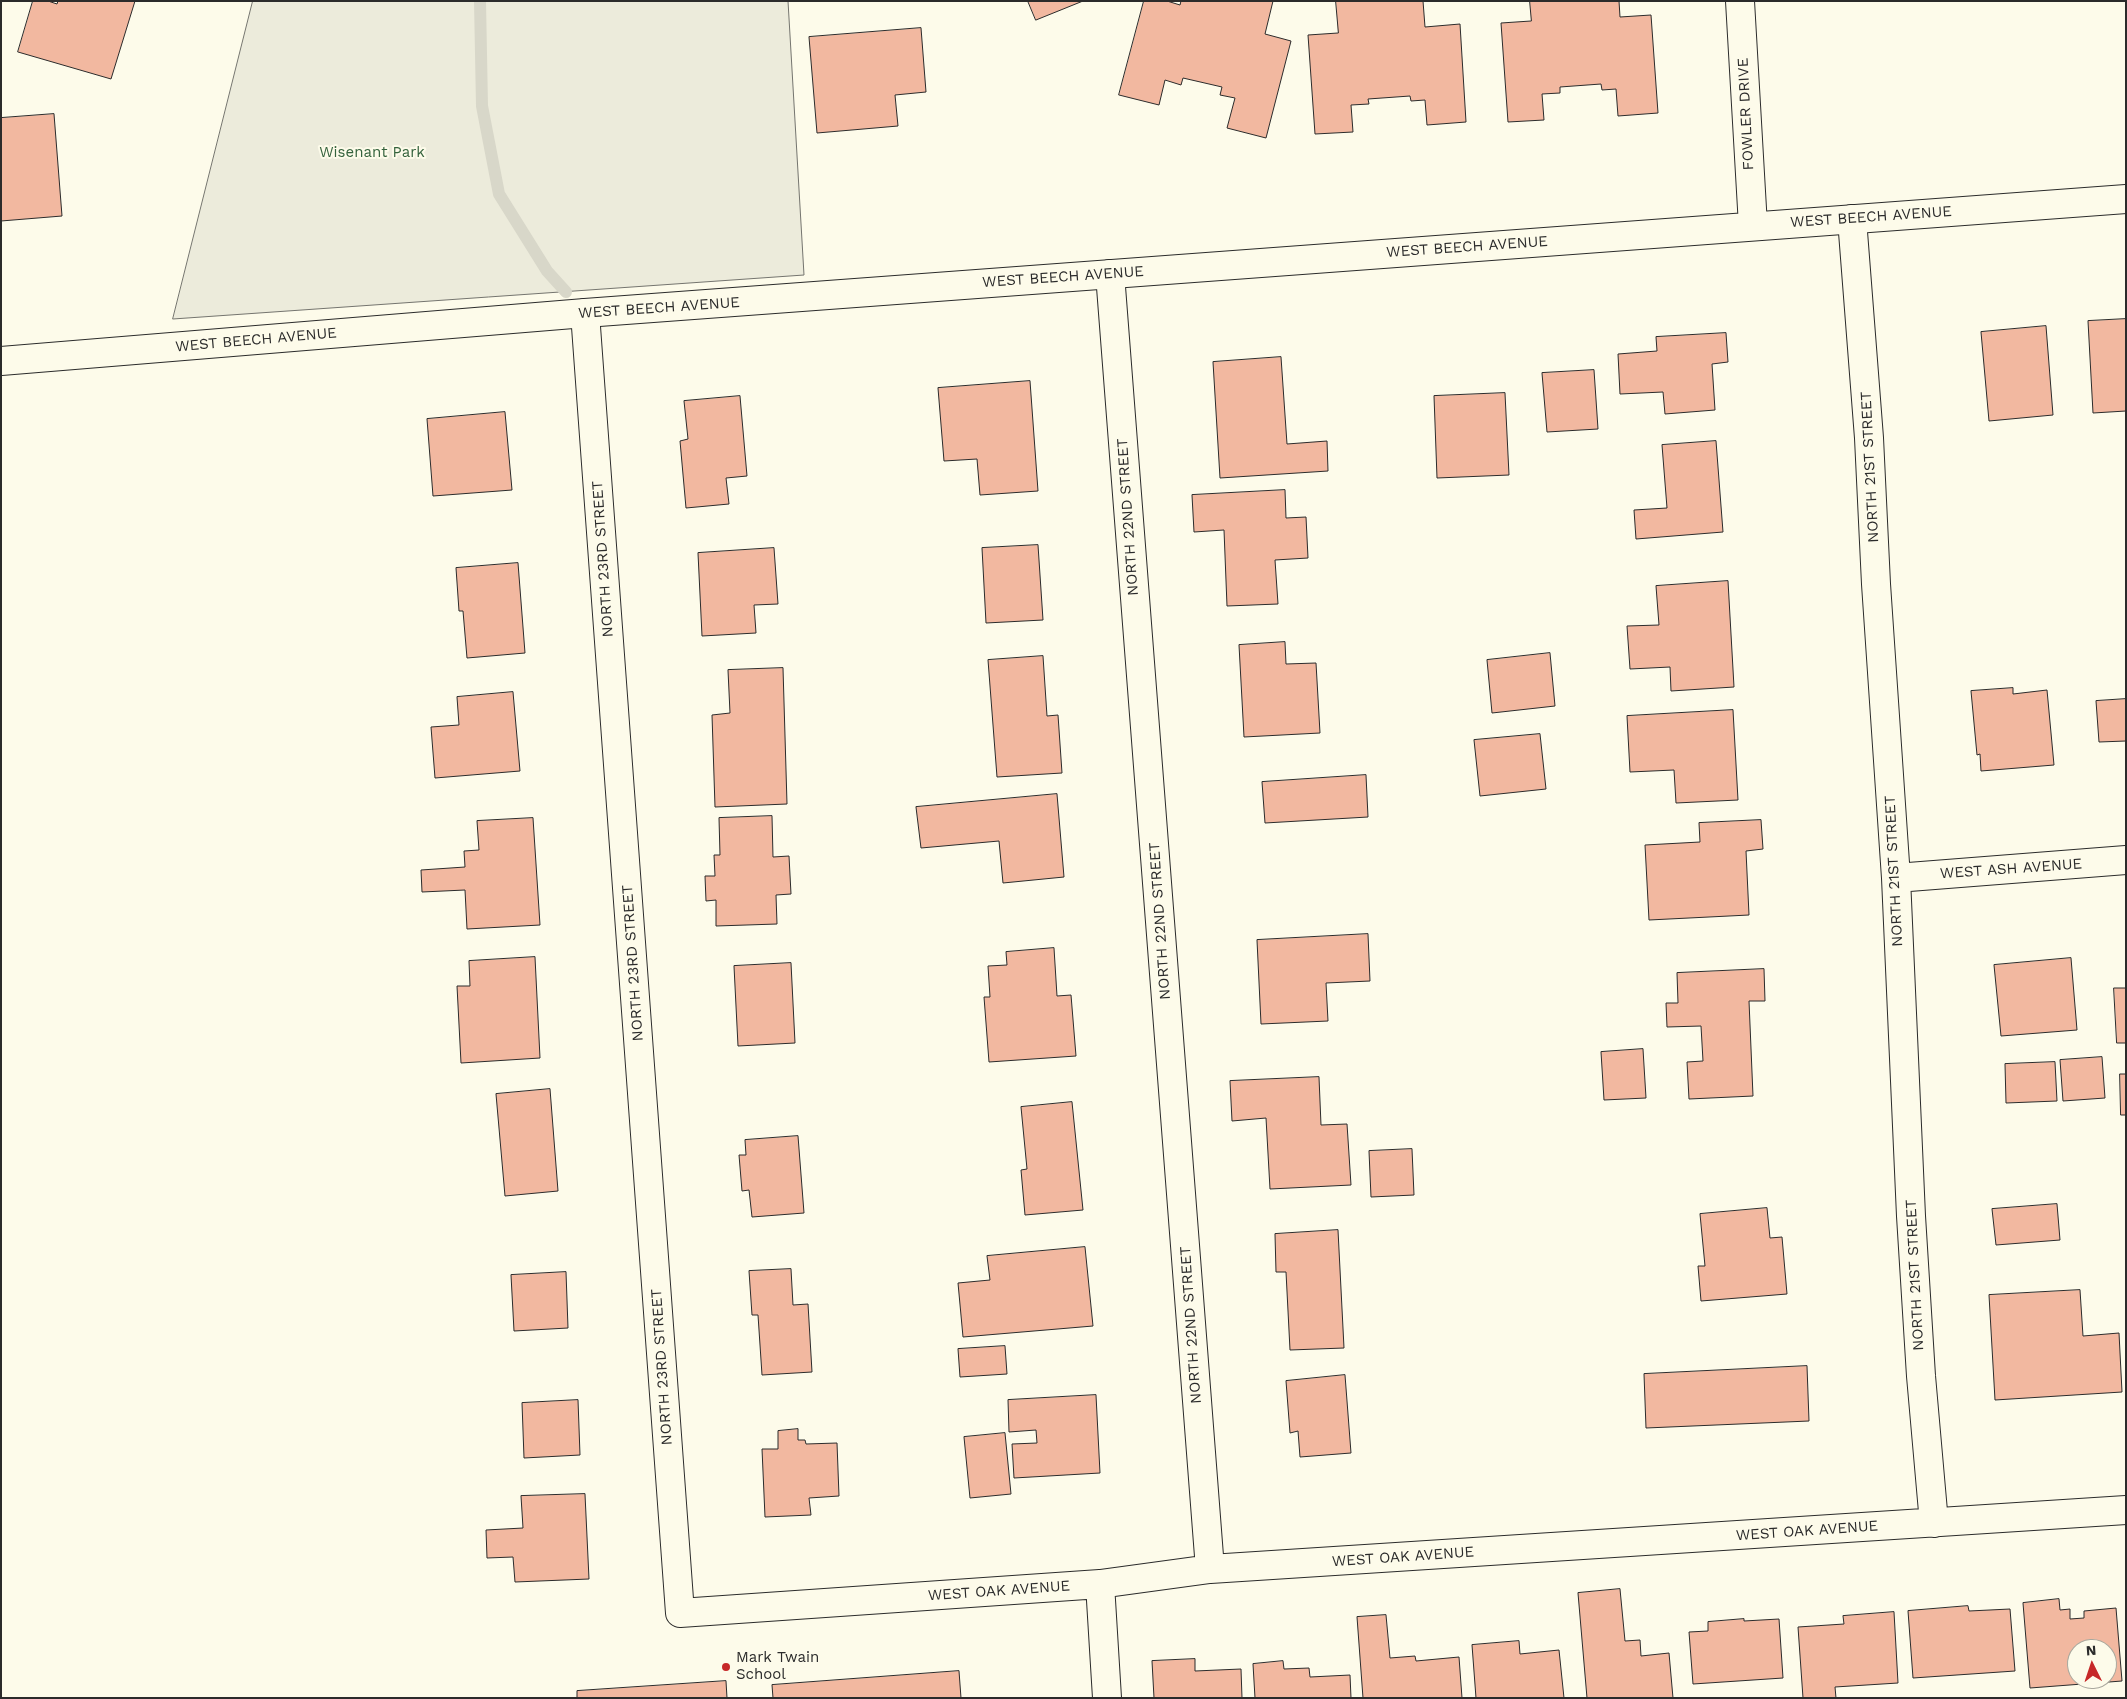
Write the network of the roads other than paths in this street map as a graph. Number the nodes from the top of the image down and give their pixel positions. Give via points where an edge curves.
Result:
1 (1740, 1) edge
2 (2126, 199) edge
3 (1852, 219) junction
4 (1753, 226) junction
5 (1110, 274) junction
6 (585, 313) junction
7 (1, 361) edge
8 (2126, 860) edge
9 (1896, 878) junction
10 (2126, 1510) edge
11 (1934, 1523) junction
12 (1210, 1569) junction
13 (1100, 1584) junction
14 (680, 1613) joint
15 (1107, 1698) edge

1 - 4 street, FOWLER DRIVE
2 - 3 street, WEST BEECH AVENUE
3 - 4 street, WEST BEECH AVENUE
3 - 9 street, NORTH 21ST STREET
4 - 5 street, WEST BEECH AVENUE
5 - 6 street, WEST BEECH AVENUE
5 - 12 street, NORTH 22ND STREET
6 - 7 street, WEST BEECH AVENUE
6 - 14 street, NORTH 23RD STREET
8 - 9 street, WEST ASH AVENUE
9 - 11 street, NORTH 21ST STREET via 1912,1216
10 - 11 street, WEST OAK AVENUE
11 - 12 street, WEST OAK AVENUE
12 - 13 street, WEST OAK AVENUE
13 - 14 street, WEST OAK AVENUE
13 - 15 street

